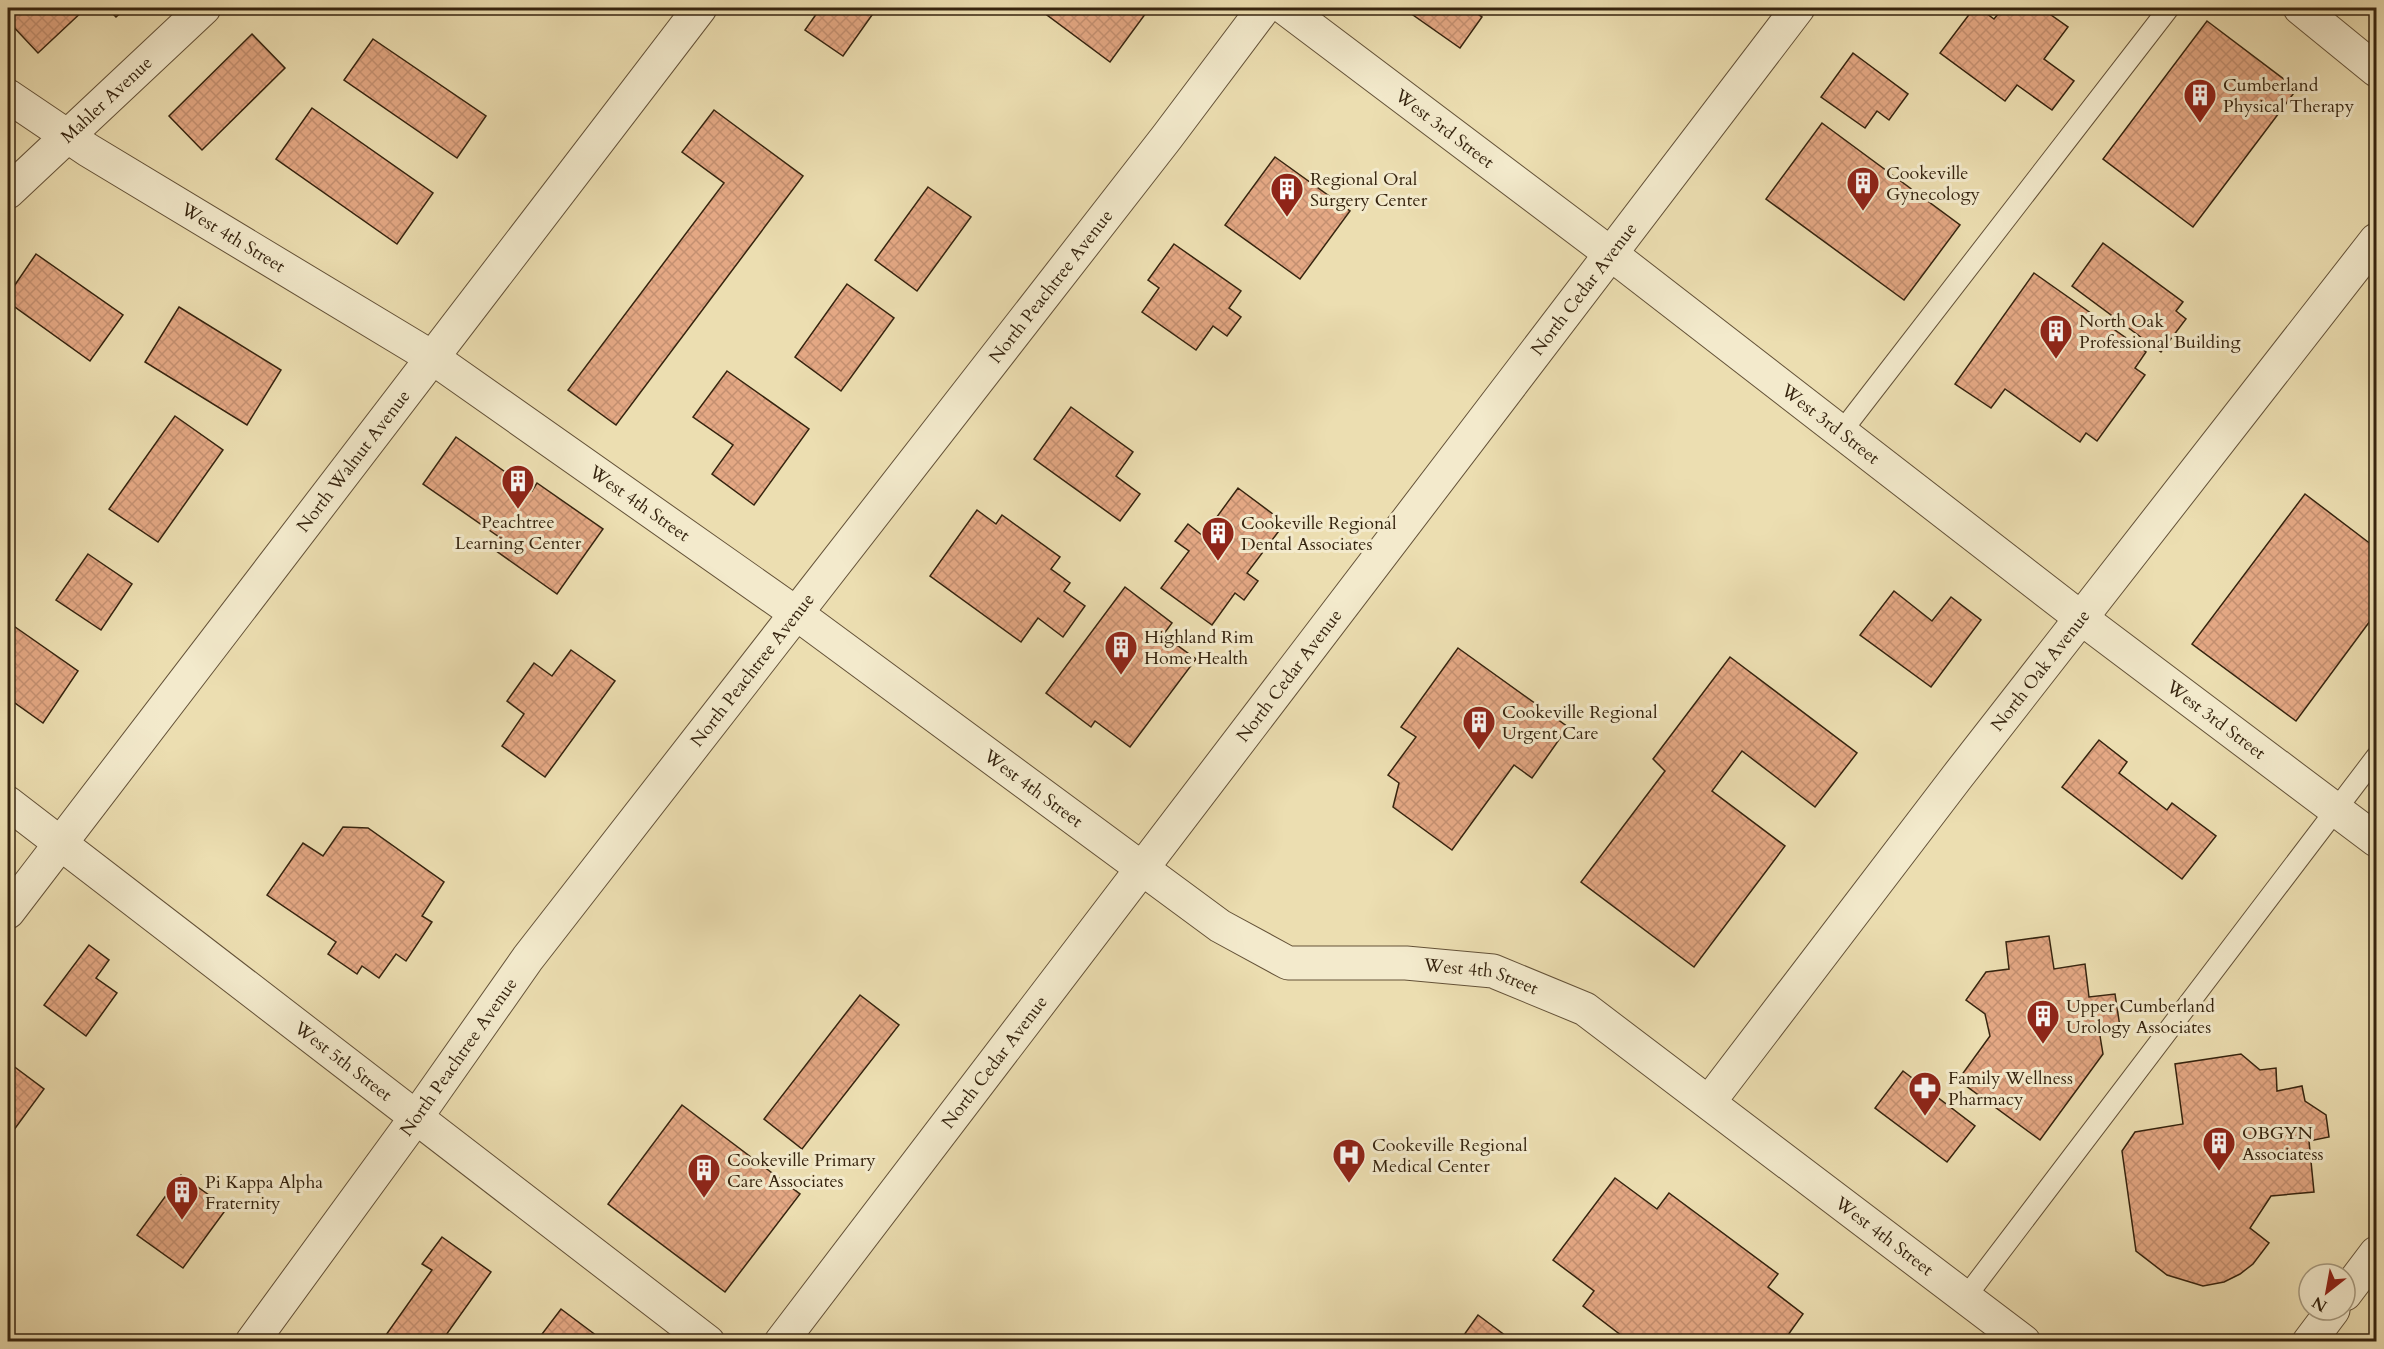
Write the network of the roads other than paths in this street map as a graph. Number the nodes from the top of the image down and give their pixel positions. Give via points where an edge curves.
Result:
1 (204, 8) edge
2 (700, 8) edge
3 (1264, 8) edge
4 (1285, 8) edge
5 (1798, 8) edge
6 (2169, 8) edge
7 (2300, 8) edge
8 (2376, 70) edge
9 (8, 96) edge
10 (68, 136) junction
11 (8, 192) edge
12 (2376, 240) edge
13 (1611, 254) junction
14 (433, 358) junction
15 (1842, 431) junction
16 (797, 614) junction
17 (2081, 618) junction
18 (2376, 757) edge
19 (8, 802) edge
20 (2336, 810) junction
21 (2376, 840) edge
22 (60, 842) junction
23 (1142, 869) junction
24 (8, 912) edge
25 (1709, 1102) junction
26 (417, 1116) junction
27 (2376, 1253) edge
28 (2357, 1278) edge
29 (1965, 1298) junction
30 (2323, 1322) edge
31 (252, 1341) edge
32 (708, 1341) edge
33 (781, 1341) edge
34 (2024, 1341) edge
35 (2308, 1341) edge

1 - 10 street, Mahler Avenue
2 - 14 street, North Walnut Avenue
3 - 16 street, North Peachtree Avenue
4 - 13 street, West 3rd Street
5 - 13 street, North Cedar Avenue
6 - 15 lane
7 - 8 street
9 - 10 street, West 4th Street
10 - 11 street, Mahler Avenue
10 - 14 street, West 4th Street
12 - 17 street, North Oak Avenue
13 - 15 street, West 3rd Street
13 - 23 street, North Cedar Avenue
14 - 16 street, West 4th Street
14 - 22 street, North Walnut Avenue
15 - 17 street, West 3rd Street
16 - 23 street, West 4th Street
16 - 26 street, North Peachtree Avenue via 528,958
17 - 20 street, West 3rd Street
17 - 25 street, North Oak Avenue
18 - 20 lane
19 - 22 street, West 5th Street
20 - 21 street, West 3rd Street
20 - 29 lane
22 - 24 street, North Walnut Avenue
22 - 26 street, West 5th Street
23 - 25 street, West 4th Street via 1220,926 1288,963 1406,963 1493,971 1585,1008
23 - 33 street, North Cedar Avenue
25 - 29 street, West 4th Street
26 - 31 street, North Peachtree Avenue
26 - 32 street, West 5th Street
27 - 28 street
29 - 34 street, West 4th Street
30 - 35 street

